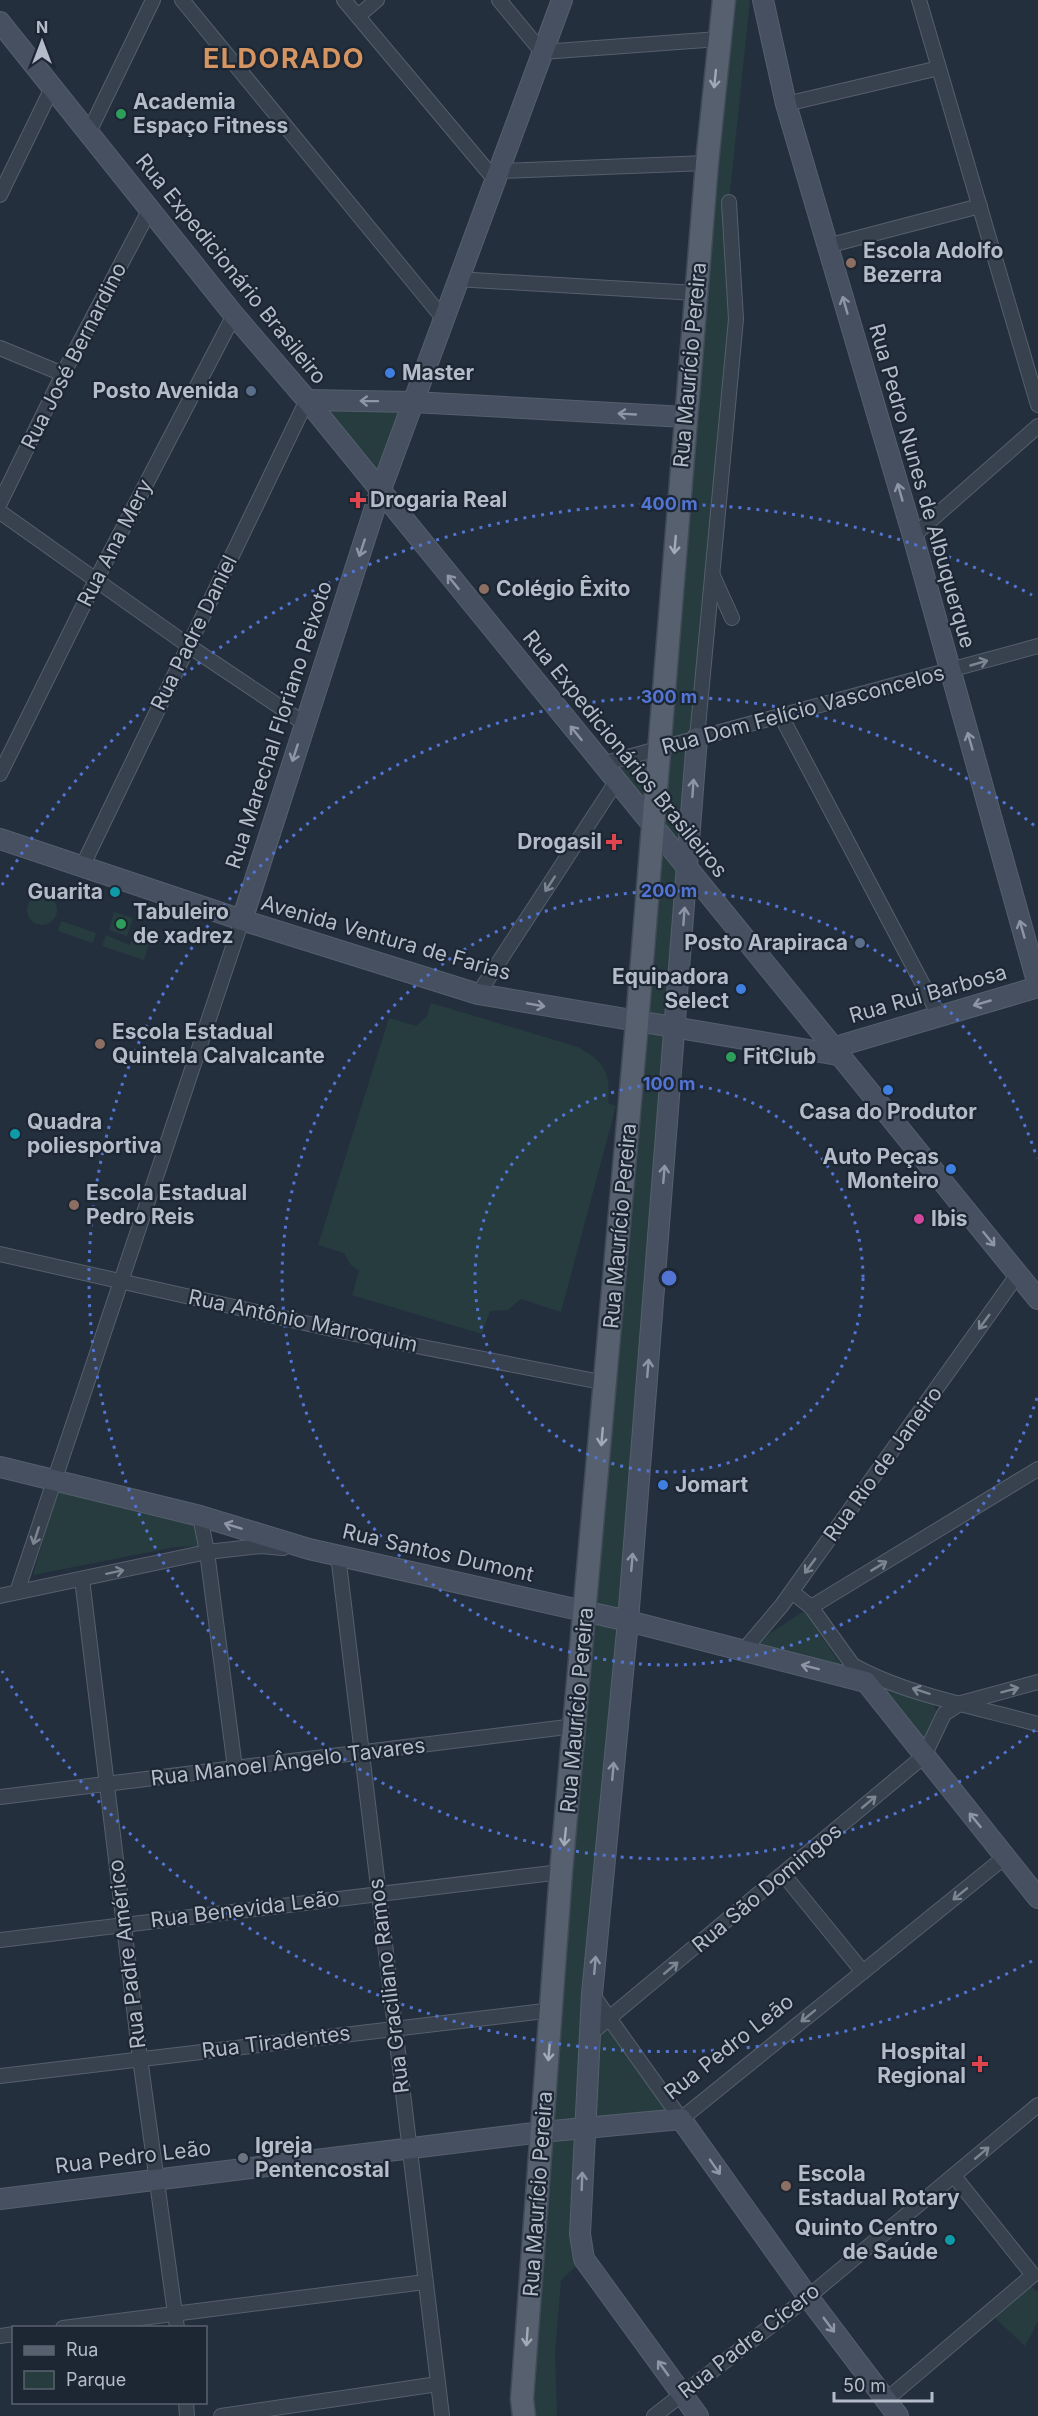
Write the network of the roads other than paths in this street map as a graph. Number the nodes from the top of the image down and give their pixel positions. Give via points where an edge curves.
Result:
1 (153, 0) edge
2 (182, 0) edge
3 (344, 0) edge
4 (376, 0) edge
5 (499, 0) edge
6 (562, 0) edge
7 (724, 0) edge
8 (763, 0) edge
9 (919, 0) edge
10 (358, 16) junction
11 (0, 22) edge
12 (719, 39) junction
13 (542, 52) junction
14 (939, 68) junction
15 (52, 88) junction
16 (786, 104) junction
17 (89, 132) junction
18 (706, 163) junction
19 (497, 176) junction
20 (0, 195) edge
21 (729, 202) dead end
22 (980, 206) junction
23 (150, 209) junction
24 (827, 246) junction
25 (456, 279) junction
26 (696, 293) junction
27 (234, 315) junction
28 (443, 318) junction
29 (0, 348) edge
30 (63, 374) junction
31 (307, 400) junction
32 (413, 402) junction
33 (1038, 405) edge
34 (686, 417) junction
35 (1038, 426) edge
36 (380, 492) junction
37 (0, 503) edge
38 (0, 512) edge
39 (913, 536) junction
40 (712, 574) junction
41 (96, 580) junction
42 (732, 618) dead end
43 (189, 646) junction
44 (1038, 646) edge
45 (951, 670) junction
46 (781, 716) junction
47 (304, 723) junction
48 (697, 738) junction
49 (658, 748) junction
50 (602, 764) junction
51 (0, 774) edge
52 (616, 782) junction
53 (653, 828) junction
54 (0, 839) edge
55 (82, 867) junction
56 (687, 867) junction
57 (242, 920) junction
58 (1038, 986) edge
59 (478, 994) junction
60 (939, 1015) junction
61 (810, 1020) junction
62 (638, 1023) junction
63 (675, 1028) junction
64 (784, 1045) junction
65 (835, 1052) junction
66 (0, 1254) edge
67 (1018, 1274) junction
68 (122, 1281) junction
69 (1038, 1299) edge
70 (606, 1383) junction
71 (0, 1467) edge
72 (1038, 1469) edge
73 (54, 1481) junction
74 (200, 1516) junction
75 (309, 1549) junction
76 (207, 1551) junction
77 (338, 1555) junction
78 (82, 1579) junction
79 (17, 1592) junction
80 (792, 1592) junction
81 (0, 1596) edge
82 (811, 1607) junction
83 (586, 1611) junction
84 (628, 1621) junction
85 (744, 1650) junction
86 (851, 1664) junction
87 (866, 1682) junction
88 (1038, 1682) edge
89 (961, 1703) junction
90 (1038, 1724) edge
91 (575, 1726) junction
92 (362, 1752) junction
93 (924, 1756) junction
94 (235, 1768) junction
95 (107, 1785) junction
96 (0, 1797) edge
97 (1005, 1857) junction
98 (561, 1872) junction
99 (784, 1875) junction
100 (378, 1894) junction
101 (1038, 1898) edge
102 (123, 1924) junction
103 (0, 1940) edge
104 (863, 1972) junction
105 (592, 1994) junction
106 (553, 2010) junction
107 (610, 2018) junction
108 (393, 2028) junction
109 (590, 2034) junction
110 (140, 2058) junction
111 (0, 2076) edge
112 (1038, 2105) edge
113 (681, 2119) junction
114 (584, 2128) junction
115 (542, 2132) junction
116 (410, 2150) junction
117 (954, 2176) junction
118 (156, 2178) junction
119 (0, 2199) edge
120 (425, 2282) junction
121 (808, 2297) junction
122 (175, 2313) junction
123 (78, 2326) edge
124 (177, 2326) edge
125 (438, 2384) junction
126 (682, 2394) junction
127 (892, 2408) edge
128 (221, 2416) edge
129 (442, 2416) edge
130 (524, 2416) edge
131 (654, 2416) edge
132 (698, 2416) edge

1 - 17 street
2 - 28 street
3 - 10 street
4 - 10 street
5 - 13 street
6 - 13 street, Rua Marechal Floriano Peixoto
7 - 12 main road, Rua Maurício Pereira
8 - 16 street, Rua Pedro Nunes de Albuquerque
9 - 14 street
10 - 19 street
11 - 15 street, Rua Expedicionário Brasileiro
12 - 13 street
12 -> 18 main road, Rua Maurício Pereira
13 - 19 street, Rua Marechal Floriano Peixoto
14 - 16 street
14 - 22 street
15 - 17 street, Rua Expedicionário Brasileiro
15 - 20 street
16 - 24 street, Rua Pedro Nunes de Albuquerque
17 - 23 street, Rua Expedicionário Brasileiro
18 - 19 street
18 - 26 main road, Rua Maurício Pereira
19 - 25 street, Rua Marechal Floriano Peixoto
21 - 40 street via 736,319
22 - 24 street
22 - 33 street
23 - 27 street, Rua Expedicionário Brasileiro
23 - 30 street, Rua José Bernardino
39 -> 24 street, Rua Pedro Nunes de Albuquerque
25 - 26 street
25 - 28 street, Rua Marechal Floriano Peixoto
26 - 34 main road, Rua Maurício Pereira
27 - 31 street, Rua Expedicionário Brasileiro
27 - 41 street, Rua Ana Mery
28 - 32 street, Rua Marechal Floriano Peixoto
29 - 30 street
30 - 37 street, Rua José Bernardino
32 -> 31 street
31 - 36 street, Rua Expedicionário Brasileiro
31 - 43 street, Rua Padre Daniel
34 -> 32 street
32 - 36 street, Rua Marechal Floriano Peixoto
34 -> 49 main road, Rua Maurício Pereira
35 - 39 street
36 -> 47 street, Rua Marechal Floriano Peixoto
50 -> 36 street, Rua Expedicionários Brasileiros
38 - 41 street
39 - 45 street, Rua Pedro Nunes de Albuquerque
40 - 42 street
40 - 48 street
41 - 43 street
41 - 51 street, Rua Ana Mery
43 - 47 street
43 - 55 street, Rua Padre Daniel
45 -> 44 street, Rua Dom Felício Vasconcelos
45 - 46 street, Rua Dom Felício Vasconcelos
58 -> 45 street, Rua Pedro Nunes de Albuquerque
46 - 48 street, Rua Dom Felício Vasconcelos
46 - 60 street
47 -> 57 street, Rua Marechal Floriano Peixoto
48 - 49 street, Rua Dom Felício Vasconcelos
56 -> 48 street, Rua Maurício Pereira
49 - 50 street, Rua Dom Felício Vasconcelos
49 - 53 main road, Rua Maurício Pereira
50 - 52 street, Rua Expedicionários Brasileiros
52 - 53 street, Rua Expedicionários Brasileiros
52 -> 59 street
53 - 56 street, Rua Expedicionários Brasileiros
53 - 62 main road, Rua Maurício Pereira
54 - 55 street, Avenida Ventura de Farias
55 - 57 street, Avenida Ventura de Farias
56 - 61 street, Rua Expedicionários Brasileiros
63 -> 56 street, Rua Maurício Pereira
57 - 59 street, Avenida Ventura de Farias
57 - 68 street, Rua Marechal Floriano Peixoto
58 -> 60 street, Rua Rui Barbosa
59 -> 62 street, Avenida Ventura de Farias
60 - 65 street, Rua Rui Barbosa
61 - 64 street via 802,1035
61 - 65 street, Rua Expedicionários Brasileiros
62 - 63 street, Avenida Ventura de Farias
62 - 70 main road, Rua Maurício Pereira
63 - 64 street, Avenida Ventura de Farias
84 -> 63 street, Rua Maurício Pereira
64 - 65 street, Avenida Ventura de Farias
65 -> 67 street, Rua Expedicionários Brasileiros
66 - 68 street, Rua Antônio Marroquim
67 - 69 street, Rua Expedicionários Brasileiros
67 -> 80 street, Rua Rio de Janeiro
68 - 70 street, Rua Antônio Marroquim via 345,1332
68 - 73 street, Rua Marechal Floriano Peixoto
70 -> 83 main road, Rua Maurício Pereira
71 - 73 street, Rua Santos Dumont
82 -> 72 street
73 - 74 street, Rua Santos Dumont
73 -> 79 street, Rua Marechal Floriano Peixoto
75 -> 74 street, Rua Santos Dumont
74 - 76 street
75 - 76 street via 261,1546
75 - 77 street, Rua Santos Dumont
78 -> 76 street
76 - 94 street
77 - 83 street, Rua Santos Dumont
77 - 92 street, Rua Graciliano Ramos
78 - 79 street
78 - 95 street, Rua Padre Américo
79 - 81 street
80 - 82 street
80 - 85 street, Rua Rio de Janeiro
82 - 86 street
83 - 84 street, Rua Santos Dumont
83 - 91 main road, Rua Maurício Pereira
84 - 85 street, Rua Santos Dumont
105 -> 84 street, Rua Maurício Pereira
87 -> 85 street, Rua Santos Dumont
86 - 87 street
89 -> 86 street via 868,1674
87 - 93 street
89 -> 88 street
89 - 90 street
89 - 93 street via 944,1714
91 - 92 street, Rua Manoel Ângelo Tavares
91 -> 98 main road, Rua Maurício Pereira
92 - 94 street, Rua Manoel Ângelo Tavares
92 - 100 street, Rua Graciliano Ramos
97 -> 93 street
99 -> 93 street, Rua São Domingos
94 - 95 street, Rua Manoel Ângelo Tavares
95 - 96 street, Rua Manoel Ângelo Tavares
95 - 102 street, Rua Padre Américo
97 - 101 street
97 -> 104 street, Rua Pedro Leão
98 - 100 street, Rua Benevida Leão
98 - 106 main road, Rua Maurício Pereira
99 - 104 street
107 -> 99 street, Rua São Domingos
100 - 102 street, Rua Benevida Leão
100 - 108 street, Rua Graciliano Ramos
102 - 103 street, Rua Benevida Leão
102 - 110 street, Rua Padre Américo
104 -> 113 street, Rua Pedro Leão
105 - 107 street
105 - 109 street, Rua Maurício Pereira
106 - 108 street, Rua Tiradentes
106 -> 115 main road, Rua Maurício Pereira
107 - 109 street, Rua São Domingos
107 - 113 street
108 - 110 street, Rua Tiradentes
108 - 116 street, Rua Graciliano Ramos
109 - 114 street, Rua Maurício Pereira
110 - 111 street, Rua Tiradentes
110 - 118 street, Rua Padre Américo
117 -> 112 street, Rua Padre Cícero
113 - 114 street, Rua Pedro Leão
113 -> 121 street
114 - 115 street, Rua Pedro Leão
126 -> 114 street, Rua Maurício Pereira via 584,2259 580,2234
115 - 116 street, Rua Pedro Leão
115 -> 130 main road, Rua Maurício Pereira via 522,2399
116 - 118 street, Rua Pedro Leão
116 - 120 street, Rua Graciliano Ramos
117 - 121 street, Rua Padre Cícero
117 - 127 street via 1033,2275
118 - 119 street, Rua Pedro Leão
118 - 122 street, Rua Padre Américo
120 - 122 street
120 - 125 street, Rua Graciliano Ramos
121 - 126 street, Rua Padre Cícero
121 -> 127 street
122 - 123 street
122 - 124 street, Rua Padre Américo
125 - 128 street
125 - 129 street, Rua Graciliano Ramos
126 - 131 street, Rua Padre Cícero
126 - 132 street, Rua Maurício Pereira

